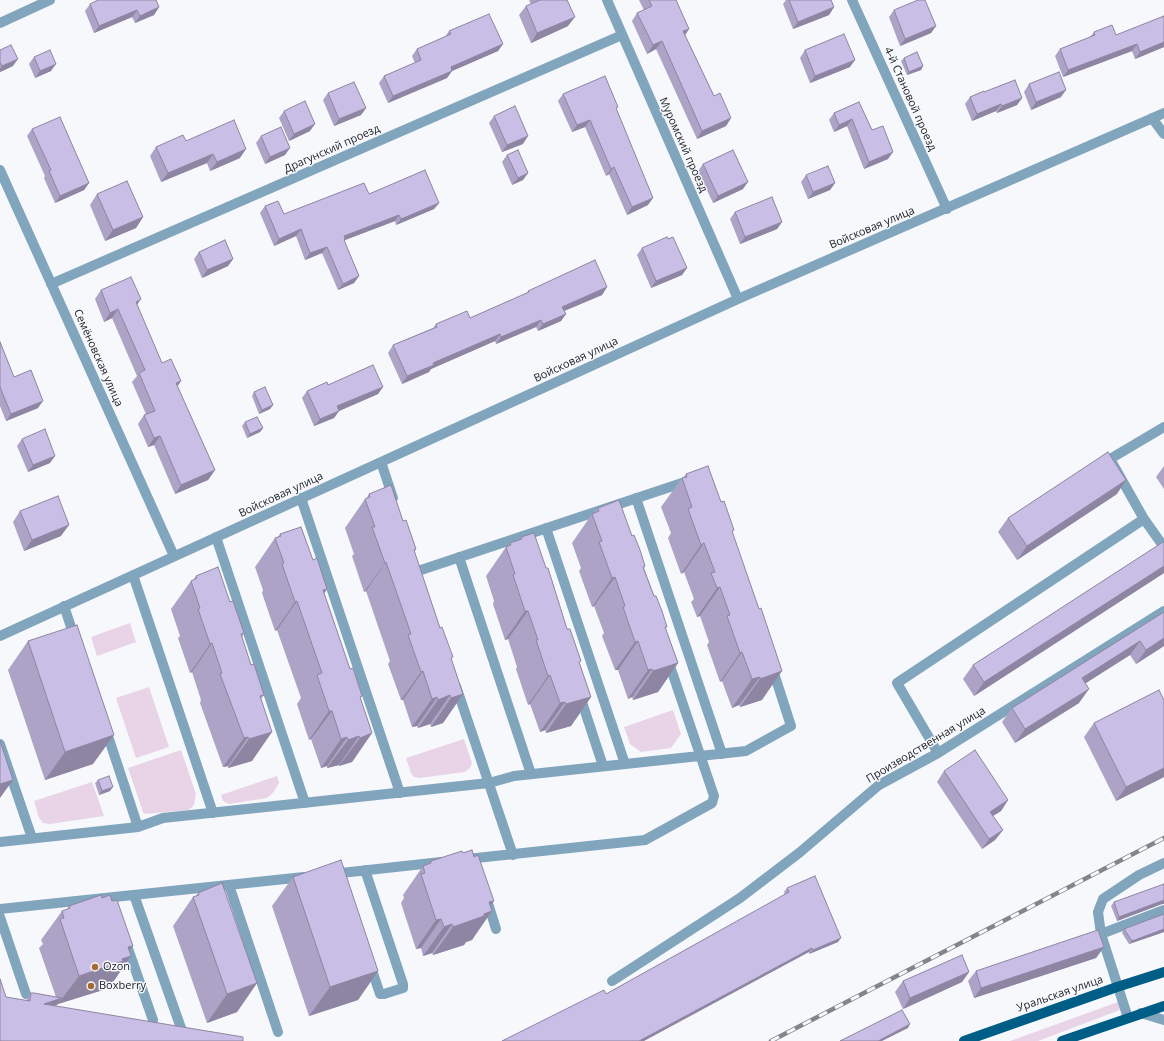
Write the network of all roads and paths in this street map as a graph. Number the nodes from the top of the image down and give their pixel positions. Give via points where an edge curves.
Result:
1 (50, 0) edge
2 (607, 0) edge
3 (852, 0) edge
4 (0, 23) edge
5 (622, 35) junction
6 (1164, 113) edge
7 (1152, 118) junction
8 (1164, 134) edge
9 (0, 170) edge
10 (947, 209) junction
11 (51, 284) junction
12 (738, 299) junction
13 (1164, 427) edge
14 (381, 462) junction
15 (700, 481) edge
16 (301, 498) junction
17 (636, 498) junction
18 (396, 506) edge
19 (1144, 519) junction
20 (546, 528) junction
21 (216, 538) junction
22 (1164, 547) edge
23 (174, 556) junction
24 (459, 557) junction
25 (418, 571) edge
26 (133, 575) junction
27 (64, 606) junction
28 (1164, 611) edge
29 (0, 636) edge
30 (79, 650) edge
31 (665, 652) edge
32 (769, 659) edge
33 (453, 677) edge
34 (576, 684) edge
35 (104, 724) edge
36 (0, 744) edge
37 (938, 753) junction
38 (722, 754) junction
39 (700, 756) junction
40 (625, 764) junction
41 (603, 766) junction
42 (531, 774) junction
43 (489, 783) junction
44 (400, 793) junction
45 (305, 803) junction
46 (213, 813) junction
47 (138, 827) junction
48 (32, 838) junction
49 (0, 842) edge
50 (513, 854) junction
51 (1164, 863) edge
52 (365, 870) junction
53 (229, 885) junction
54 (484, 893) edge
55 (134, 895) junction
56 (0, 910) edge
57 (1164, 910) edge
58 (0, 917) edge
59 (496, 929) dead end
60 (123, 934) edge
61 (1101, 934) junction
62 (367, 955) edge
63 (1164, 972) edge
64 (612, 981) dead end
65 (1117, 987) junction
66 (26, 994) dead end
67 (1164, 1006) edge
68 (1141, 1013) junction
69 (1128, 1018) junction
70 (153, 1020) dead end
71 (1164, 1020) edge
72 (181, 1028) edge
73 (278, 1032) dead end
74 (964, 1041) edge
75 (1062, 1041) edge

1 - 4 street
2 - 5 street, Муромский проезд
3 - 10 street, 4-й Становой проезд
5 - 11 street, Драгунский проезд
5 - 12 street, Муромский проезд
6 - 7 street, Войсковая улица
7 - 8 street
7 - 10 street, Войсковая улица
9 - 11 street, Семёновская улица
10 - 12 street, Войсковая улица
11 - 23 street, Семёновская улица
12 - 14 street, Войсковая улица
13 - 19 street via 1110,459
14 - 16 street, Войсковая улица
14 - 18 street
15 - 17 street via 691,480
16 - 21 street, Войсковая улица
16 - 44 street
17 - 20 street via 617,508
17 - 38 street
19 - 22 street
19 - 37 street via 898,682
20 - 24 street via 527,539
20 - 40 street
21 - 23 street, Войсковая улица
21 - 45 street
23 - 26 street, Войсковая улица
24 - 25 street
24 - 42 street
26 - 27 street, Войсковая улица
26 - 46 street
27 - 29 street, Войсковая улица
27 - 30 street
28 - 37 street, Производственная улица
31 - 39 street
32 - 38 street via 791,726 746,751
33 - 43 street
34 - 41 street
35 - 47 street
36 - 48 street
37 - 64 street, Производственная улица via 879,785 799,853 740,898
38 - 39 street
39 - 40 street
39 - 50 street via 714,800 651,837 640,841
40 - 41 street
41 - 42 street
42 - 43 street
43 - 44 street
43 - 50 street
44 - 45 street
45 - 46 street
46 - 47 street via 163,818
47 - 48 street
48 - 49 street
50 - 52 street via 474,862 454,861
51 - 61 street via 1139,875 1103,899 1098,912
52 - 53 street via 341,877 320,875
52 - 62 street via 403,984 402,988 380,994
53 - 55 street
53 - 73 street
54 - 59 street
55 - 56 street via 111,901
55 - 72 street
57 - 61 street
58 - 66 street
60 - 70 street
61 - 65 street
63 - 65 main road, Уральская улица
65 - 69 street
65 - 74 main road, Уральская улица
67 - 68 main road
68 - 69 main road
68 - 71 street
69 - 75 main road

